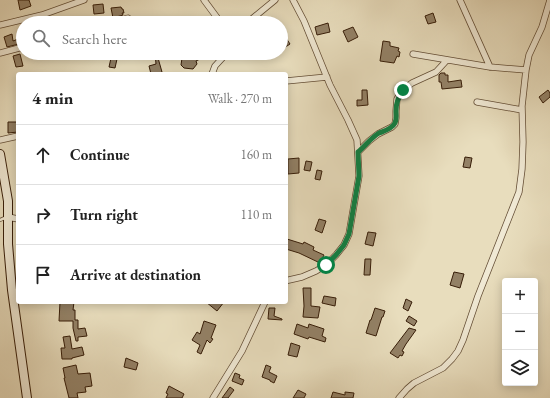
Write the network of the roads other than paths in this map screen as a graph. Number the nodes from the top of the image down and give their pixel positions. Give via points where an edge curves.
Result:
1 (84, 0) edge
2 (204, 0) edge
3 (275, 0) edge
4 (293, 0) edge
5 (460, 0) edge
6 (550, 0) edge
7 (38, 16) edge
8 (215, 16) edge
9 (256, 16) edge
10 (16, 21) edge
11 (0, 25) edge
12 (16, 49) edge
13 (0, 53) edge
14 (413, 54) dead end
15 (221, 60) edge
16 (446, 60) junction
17 (490, 67) junction
18 (526, 70) junction
19 (213, 72) edge
20 (327, 78) junction
21 (288, 81) edge
22 (477, 102) dead end
23 (522, 110) junction
24 (16, 136) edge
25 (0, 140) edge
26 (358, 152) junction
27 (0, 154) edge
28 (2, 183) edge
29 (4, 219) edge
30 (16, 219) edge
31 (288, 280) edge
32 (264, 304) edge
33 (28, 398) edge
34 (212, 398) edge
35 (399, 398) edge

1 - 7 street
2 - 8 street
3 - 9 street
4 - 20 street
5 - 17 street
6 - 18 street
10 - 11 street
12 - 13 street
14 - 16 street
15 - 19 street
16 - 17 street
16 - 26 street via 436,72 403,90 397,99 395,124 378,134
17 - 18 street
18 - 23 street
20 - 21 street
20 - 26 street via 357,140
22 - 23 street
23 - 35 street via 523,149 519,192 463,340 452,359 443,368 414,383
24 - 25 street
26 - 31 street via 358,188 349,234 344,245 326,265 302,277
27 - 28 main road
28 - 29 main road via 8,201
29 - 30 street
29 - 33 main road
32 - 34 street via 242,351

